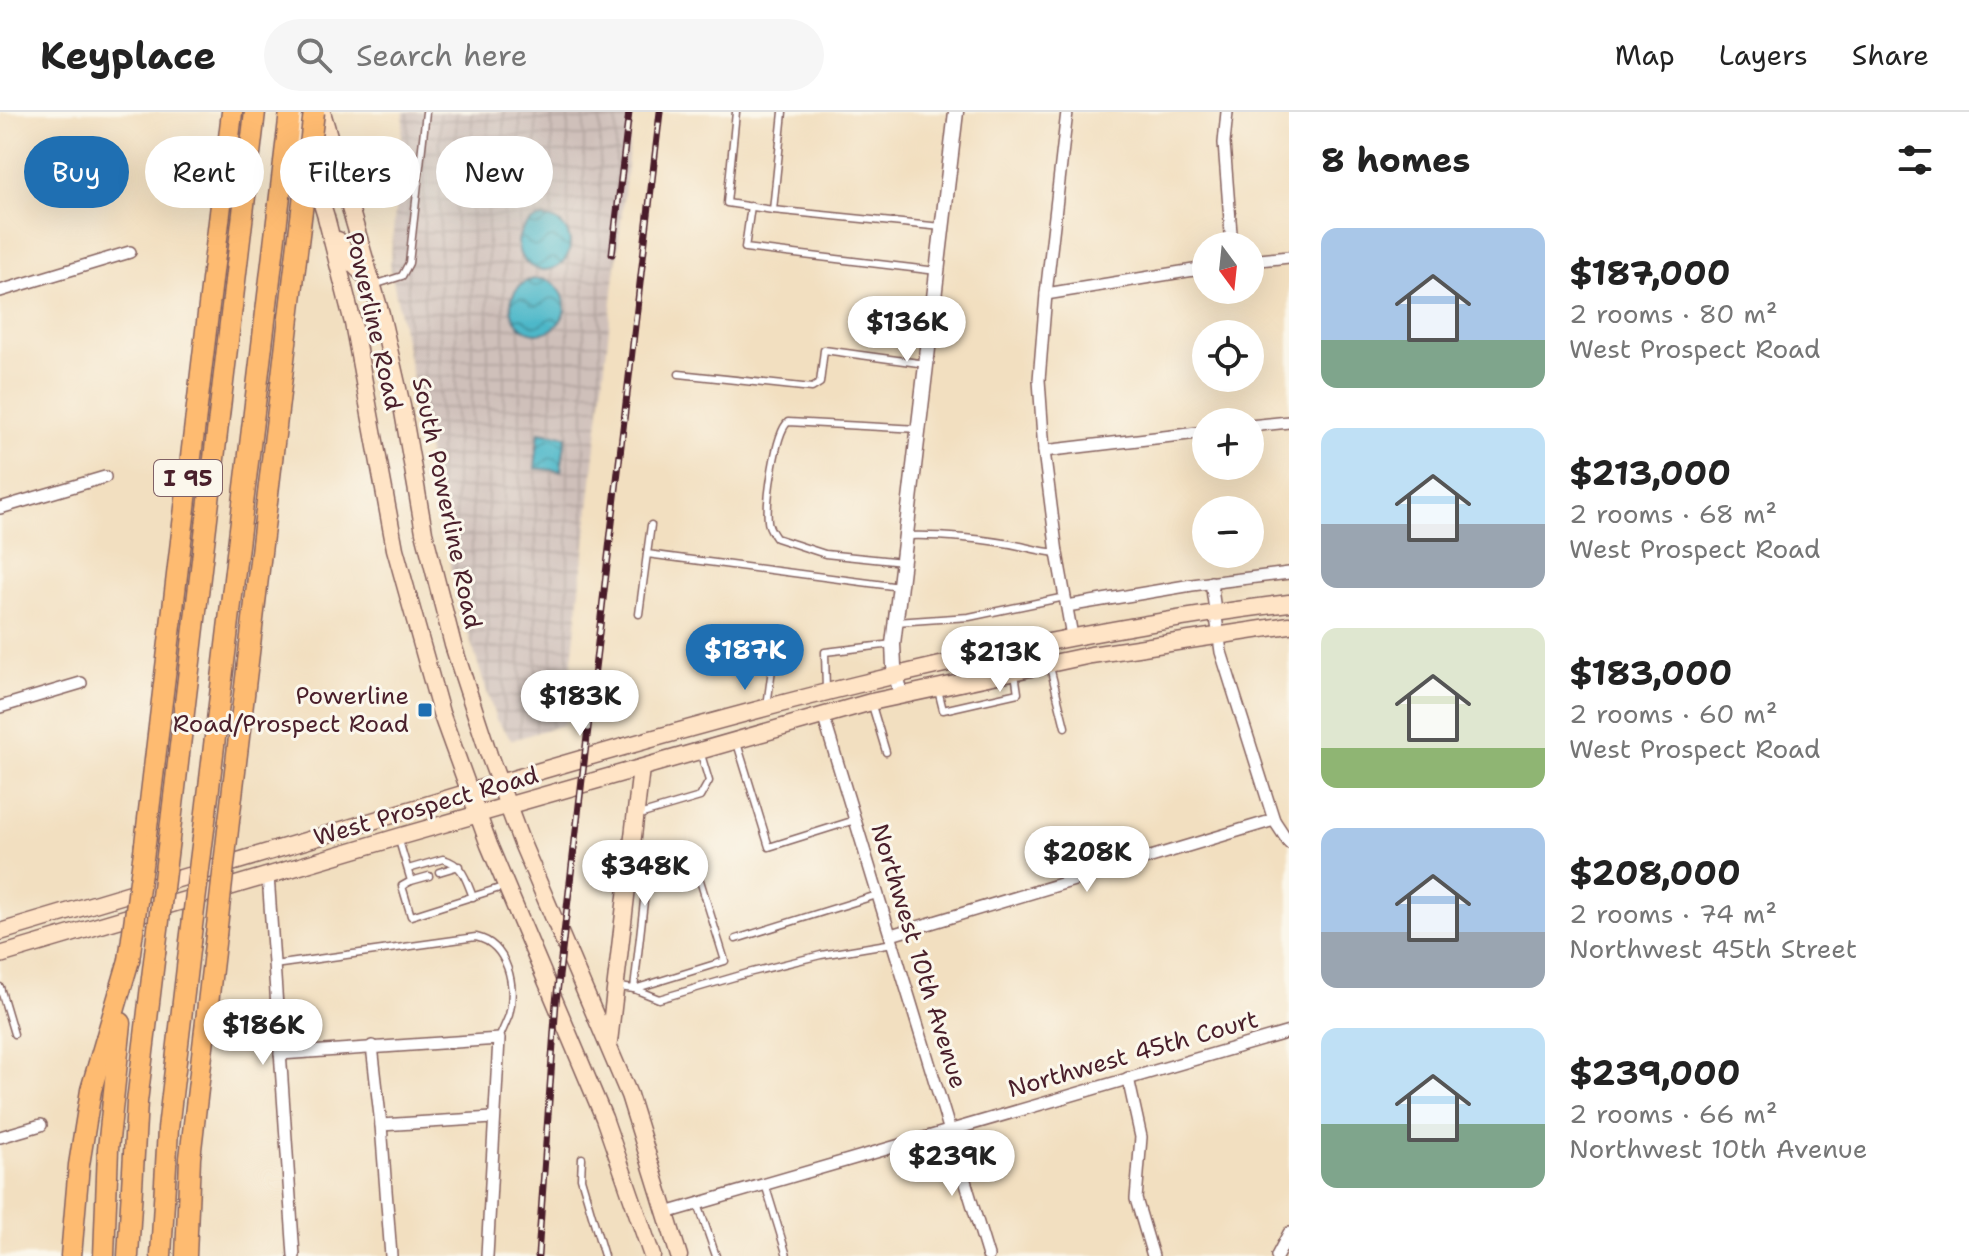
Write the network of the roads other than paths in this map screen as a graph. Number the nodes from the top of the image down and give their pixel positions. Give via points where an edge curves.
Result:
1 (232, 112) edge
2 (255, 112) edge
3 (292, 112) edge
4 (314, 112) edge
5 (322, 112) edge
6 (426, 112) edge
7 (736, 112) edge
8 (783, 112) edge
9 (954, 112) edge
10 (1067, 112) edge
11 (1227, 112) edge
12 (751, 206) junction
13 (773, 210) junction
14 (326, 217) junction
15 (942, 227) junction
16 (1231, 232) edge
17 (130, 252) dead end
18 (1289, 257) edge
19 (1264, 260) edge
20 (1192, 270) edge
21 (937, 271) junction
22 (374, 285) junction
23 (0, 291) edge
24 (1046, 294) junction
25 (926, 364) junction
26 (679, 374) dead end
27 (1289, 422) edge
28 (1264, 425) edge
29 (919, 429) junction
30 (1192, 434) edge
31 (1044, 451) junction
32 (105, 477) dead end
33 (0, 508) edge
34 (651, 525) dead end
35 (906, 536) junction
36 (1057, 553) junction
37 (647, 554) junction
38 (903, 562) junction
39 (1289, 573) edge
40 (1211, 582) junction
41 (900, 587) junction
42 (1066, 602) junction
43 (1289, 603) edge
44 (1215, 613) junction
45 (639, 614) dead end
46 (896, 622) junction
47 (1289, 625) edge
48 (1218, 634) junction
49 (1072, 636) junction
50 (893, 644) junction
51 (774, 654) dead end
52 (1049, 663) junction
53 (1014, 670) junction
54 (895, 673) junction
55 (81, 683) dead end
56 (937, 686) junction
57 (826, 691) junction
58 (901, 695) junction
59 (871, 702) junction
60 (767, 706) junction
61 (0, 707) edge
62 (823, 715) junction
63 (1065, 727) dead end
64 (736, 739) junction
65 (700, 750) junction
66 (886, 752) dead end
67 (641, 768) junction
68 (499, 783) junction
69 (469, 792) junction
70 (508, 807) junction
71 (478, 815) junction
72 (636, 816) junction
73 (855, 820) junction
74 (1274, 820) junction
75 (398, 837) junction
76 (1289, 843) edge
77 (459, 866) junction
78 (408, 869) junction
79 (439, 872) dead end
80 (629, 873) junction
81 (268, 875) junction
82 (647, 875) junction
83 (429, 876) dead end
84 (411, 881) junction
85 (507, 886) junction
86 (877, 895) junction
87 (473, 897) junction
88 (0, 932) edge
89 (736, 939) dead end
90 (892, 939) junction
91 (0, 955) edge
92 (129, 960) junction
93 (274, 965) junction
94 (0, 987) edge
95 (615, 987) junction
96 (634, 989) junction
97 (1289, 1032) edge
98 (14, 1034) dead end
99 (499, 1039) junction
100 (609, 1044) junction
101 (372, 1046) junction
102 (280, 1054) junction
103 (1128, 1078) junction
104 (493, 1118) junction
105 (41, 1125) dead end
106 (381, 1125) junction
107 (948, 1129) junction
108 (0, 1137) edge
109 (582, 1158) dead end
110 (765, 1184) junction
111 (698, 1204) junction
112 (666, 1213) junction
113 (1289, 1233) edge
114 (71, 1256) edge
115 (104, 1256) edge
116 (128, 1256) edge
117 (161, 1256) edge
118 (186, 1256) edge
119 (294, 1256) edge
120 (391, 1256) edge
121 (487, 1256) edge
122 (604, 1256) edge
123 (652, 1256) edge
124 (679, 1256) edge
125 (716, 1256) edge
126 (787, 1256) edge
127 (988, 1256) edge
128 (1153, 1256) edge
129 (1277, 1256) edge

1 - 92 highway, I 95, bridge
2 - 116 highway, bridge via 137,1102
3 - 14 main road, Powerline Road
3 - 117 highway, bridge via 168,1129
4 - 118 highway, bridge via 194,1117
5 - 22 main road, South Powerline Road
6 - 22 lane via 409,263 402,276
7 - 12 lane via 727,203
8 - 13 lane
9 - 15 street
10 - 24 street
11 - 16 street via 1224,143
12 - 13 lane
12 - 21 lane via 745,248
13 - 15 lane
14 - 22 main road via 352,263
14 - 69 main road, Powerline Road via 360,353 409,603
15 - 21 street
17 - 23 street
18 - 19 street
20 - 24 street
21 - 25 street
22 - 68 main road, South Powerline Road via 433,571
24 - 31 street via 1039,380
25 - 26 lane via 824,350 820,383 812,388
25 - 29 street
27 - 28 street
29 - 35 street
29 - 38 lane via 788,422 774,455 768,522 776,538 825,554
30 - 31 street
31 - 36 street
32 - 33 street
34 - 37 lane
35 - 36 lane
35 - 38 street
36 - 42 street
37 - 41 lane
37 - 45 lane
38 - 41 street
39 - 40 street
40 - 42 street
40 - 44 street
41 - 46 street
42 - 46 lane
42 - 49 street
43 - 44 main road, West Prospect Road
44 - 48 street
44 - 49 main road, West Prospect Road
46 - 50 street
47 - 48 main road, West Prospect Road
48 - 52 main road, West Prospect Road
48 - 74 street
49 - 54 main road, West Prospect Road
50 - 54 street
50 - 57 lane via 825,652
51 - 60 lane
52 - 53 main road, West Prospect Road
52 - 63 lane
53 - 56 main road, West Prospect Road
53 - 56 lane via 1018,693 943,710
54 - 57 main road, West Prospect Road
54 - 58 street
55 - 61 street
56 - 58 main road, West Prospect Road
57 - 60 main road, West Prospect Road
58 - 59 main road, West Prospect Road
59 - 62 main road, West Prospect Road
59 - 66 lane
60 - 68 main road, West Prospect Road
62 - 64 main road, West Prospect Road
62 - 73 street, Northwest 10th Avenue
64 - 65 main road, West Prospect Road
64 - 73 lane via 769,847
65 - 67 main road, West Prospect Road
65 - 72 lane via 709,781 700,797
67 - 70 main road, West Prospect Road
67 - 72 main road
68 - 69 main road, West Prospect Road
68 - 70 main road, South Powerline Road
69 - 71 main road
69 - 88 main road, West Prospect Road
70 - 71 main road, West Prospect Road
70 - 100 main road, South Powerline Road
71 - 75 main road, West Prospect Road
71 - 85 main road
72 - 80 main road
73 - 86 street, Northwest 10th Avenue
74 - 76 street
74 - 90 street
75 - 78 lane
75 - 81 main road, West Prospect Road
77 - 78 lane via 443,859
77 - 79 lane
77 - 87 lane
78 - 84 lane
80 - 82 lane
80 - 95 main road
81 - 91 main road, West Prospect Road
81 - 93 street
82 - 96 lane
82 - 96 lane via 694,861 725,961
83 - 84 lane
84 - 87 lane via 402,886 411,916
85 - 87 lane
85 - 123 main road via 604,1118
86 - 89 lane
86 - 90 street, Northwest 10th Avenue
90 - 96 lane via 659,999
90 - 107 street, Northwest 10th Avenue
92 - 114 highway via 91,1090
92 - 115 highway, I 95 via 111,1111
93 - 99 lane via 485,939 502,955 511,988 509,1015
93 - 102 street
94 - 98 lane
95 - 96 lane
95 - 100 main road
97 - 103 street, Northwest 45th Court
99 - 101 street
99 - 104 street
100 - 112 main road, South Powerline Road
101 - 102 street
101 - 106 street
102 - 119 street
103 - 107 street, Northwest 45th Court
103 - 128 street via 1141,1137 1136,1199
104 - 106 street
104 - 121 street
105 - 108 street
106 - 120 street
107 - 110 street, Northwest 45th Court
107 - 127 street, Northwest 10th Avenue
109 - 122 lane via 581,1178
110 - 111 street, Northwest 45th Court
110 - 126 lane
111 - 112 street, Northwest 45th Court
111 - 125 lane
112 - 124 main road, South Powerline Road
113 - 129 street

